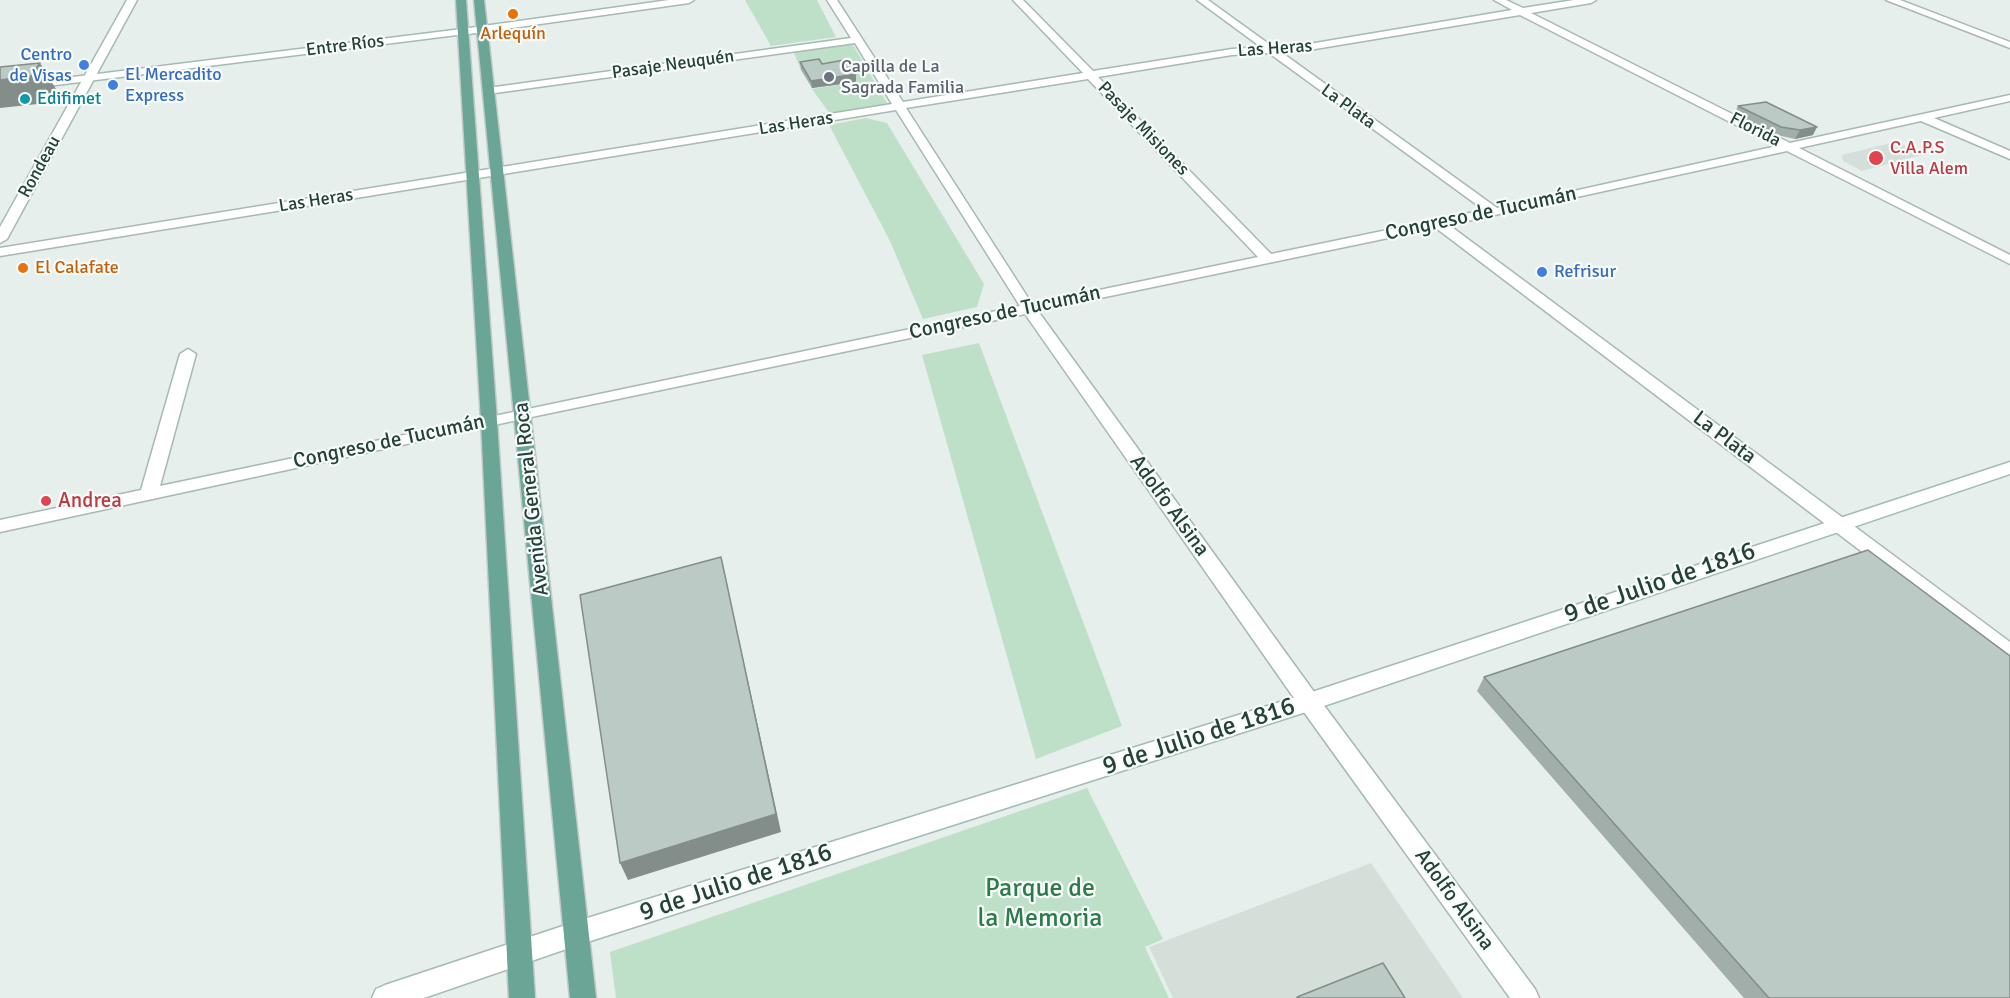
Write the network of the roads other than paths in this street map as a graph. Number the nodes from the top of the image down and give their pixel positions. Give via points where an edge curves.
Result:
1 (132, 0) edge
2 (461, 0) edge
3 (479, 0) edge
4 (689, 0) edge
5 (832, 0) edge
6 (1018, 0) edge
7 (1202, 0) edge
8 (1499, 0) edge
9 (1592, 0) edge
10 (1891, 0) edge
11 (1522, 12) junction
12 (481, 29) junction
13 (462, 32) junction
14 (857, 40) junction
15 (2010, 45) edge
16 (1269, 50) junction
17 (1090, 75) junction
18 (89, 78) junction
19 (0, 89) edge
20 (488, 91) junction
21 (2010, 98) edge
22 (902, 106) junction
23 (1924, 118) junction
24 (1789, 147) junction
25 (2010, 155) edge
26 (497, 172) junction
27 (471, 177) junction
28 (1495, 212) junction
29 (1439, 224) junction
30 (0, 239) edge
31 (0, 252) edge
32 (1268, 258) junction
33 (2010, 260) edge
34 (1028, 308) junction
35 (188, 354) dead end
36 (522, 414) junction
37 (489, 421) junction
38 (2010, 468) edge
39 (149, 494) junction
40 (1838, 524) junction
41 (0, 526) edge
42 (2010, 653) edge
43 (1309, 702) junction
44 (578, 933) junction
45 (519, 953) junction
46 (386, 998) edge
47 (522, 998) edge
48 (583, 998) edge
49 (1526, 998) edge

1 - 18 street, Rondeau
2 - 13 main road, Avenida General Roca
3 - 12 main road, Avenida General Roca
4 - 12 street, Entre Ríos
5 - 14 street, Adolfo Alsina
6 - 17 street, Pasaje Misiones
7 - 16 street, La Plata
8 - 11 street, Florida
9 - 11 street, Las Heras
10 - 15 street
11 - 16 street, Las Heras via 1303,48
11 - 24 street, Florida
12 - 13 street, Entre Ríos
12 - 20 main road, Avenida General Roca
13 - 18 street, Entre Ríos
13 - 27 main road, Avenida General Roca
14 - 20 street, Pasaje Neuquén
14 - 22 street, Adolfo Alsina
16 - 17 street, Las Heras via 1232,52
16 - 28 street, La Plata
17 - 22 street, Las Heras
17 - 32 street, Pasaje Misiones
18 - 19 street, Entre Ríos
18 - 30 street, Rondeau
20 - 26 main road, Avenida General Roca
21 - 23 street, Congreso de Tucumán
22 - 26 street, Las Heras
22 - 34 street, Adolfo Alsina
23 - 24 street, Congreso de Tucumán
23 - 25 street
24 - 28 street, Congreso de Tucumán
24 - 33 street, Florida
26 - 27 street, Las Heras
26 - 36 main road, Avenida General Roca
27 - 31 street, Las Heras
27 - 37 main road, Avenida General Roca
28 - 29 street, Congreso de Tucumán
29 - 32 street, Congreso de Tucumán
29 - 40 street, La Plata
32 - 34 street, Congreso de Tucumán
34 - 36 street, Congreso de Tucumán
34 - 43 street, Adolfo Alsina
35 - 39 street
36 - 37 street, Congreso de Tucumán
36 - 44 main road, Avenida General Roca
37 - 39 street, Congreso de Tucumán
37 - 45 main road, Avenida General Roca
38 - 40 street, 9 de Julio de 1816
39 - 41 street, Congreso de Tucumán
40 - 42 street, La Plata
40 - 43 street, 9 de Julio de 1816
43 - 44 street, 9 de Julio de 1816
43 - 49 street, Adolfo Alsina
44 - 45 street, 9 de Julio de 1816
44 - 48 main road, Avenida General Roca
45 - 46 street, 9 de Julio de 1816
45 - 47 main road, Avenida General Roca

